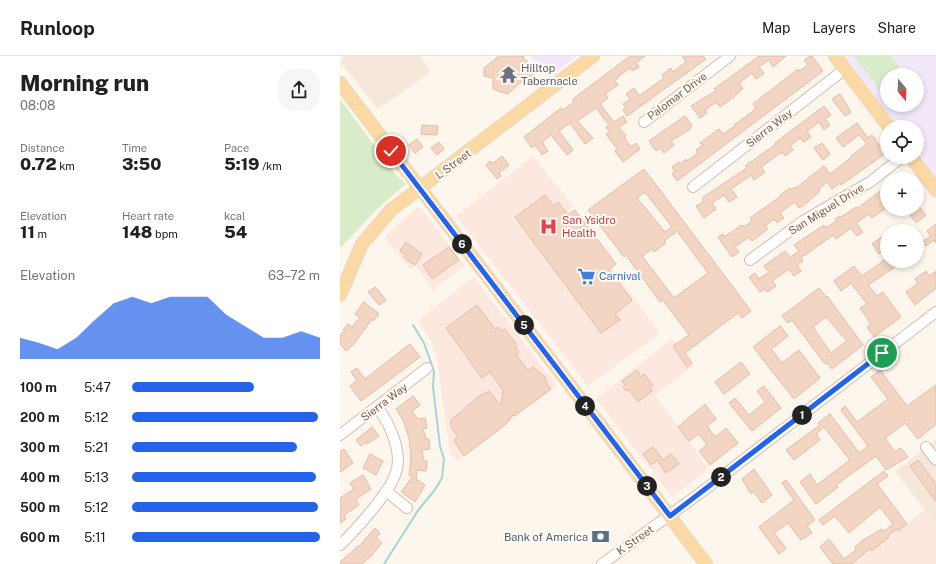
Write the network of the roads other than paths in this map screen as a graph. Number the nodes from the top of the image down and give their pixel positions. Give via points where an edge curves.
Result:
1 (593, 56) edge
2 (730, 56) edge
3 (835, 56) edge
4 (845, 69) junction
5 (340, 83) edge
6 (883, 120) edge
7 (644, 122) dead end
8 (893, 164) edge
9 (916, 164) edge
10 (693, 187) dead end
11 (420, 189) junction
12 (936, 190) edge
13 (750, 260) dead end
14 (340, 295) edge
15 (936, 312) edge
16 (427, 368) dead end
17 (377, 406) junction
18 (340, 435) edge
19 (926, 447) dead end
20 (936, 460) edge
21 (386, 491) junction
22 (407, 508) dead end
23 (670, 516) junction
24 (340, 545) edge
25 (602, 564) edge
26 (706, 564) edge

1 - 11 main road, L Street
2 - 7 street, Palomar Drive
3 - 4 main road
4 - 6 main road
4 - 10 street, Sierra Way
5 - 11 main road
8 - 13 street, San Miguel Drive via 870,182 803,221
9 - 12 main road
11 - 14 main road, L Street via 391,210 362,244
11 - 23 main road
15 - 23 street, K Street
16 - 17 street, Sierra Way
17 - 18 street, Sierra Way
17 - 21 street via 390,426 398,456 396,475
19 - 20 street
21 - 22 street
21 - 24 street via 352,534
23 - 25 street, K Street
23 - 26 main road

